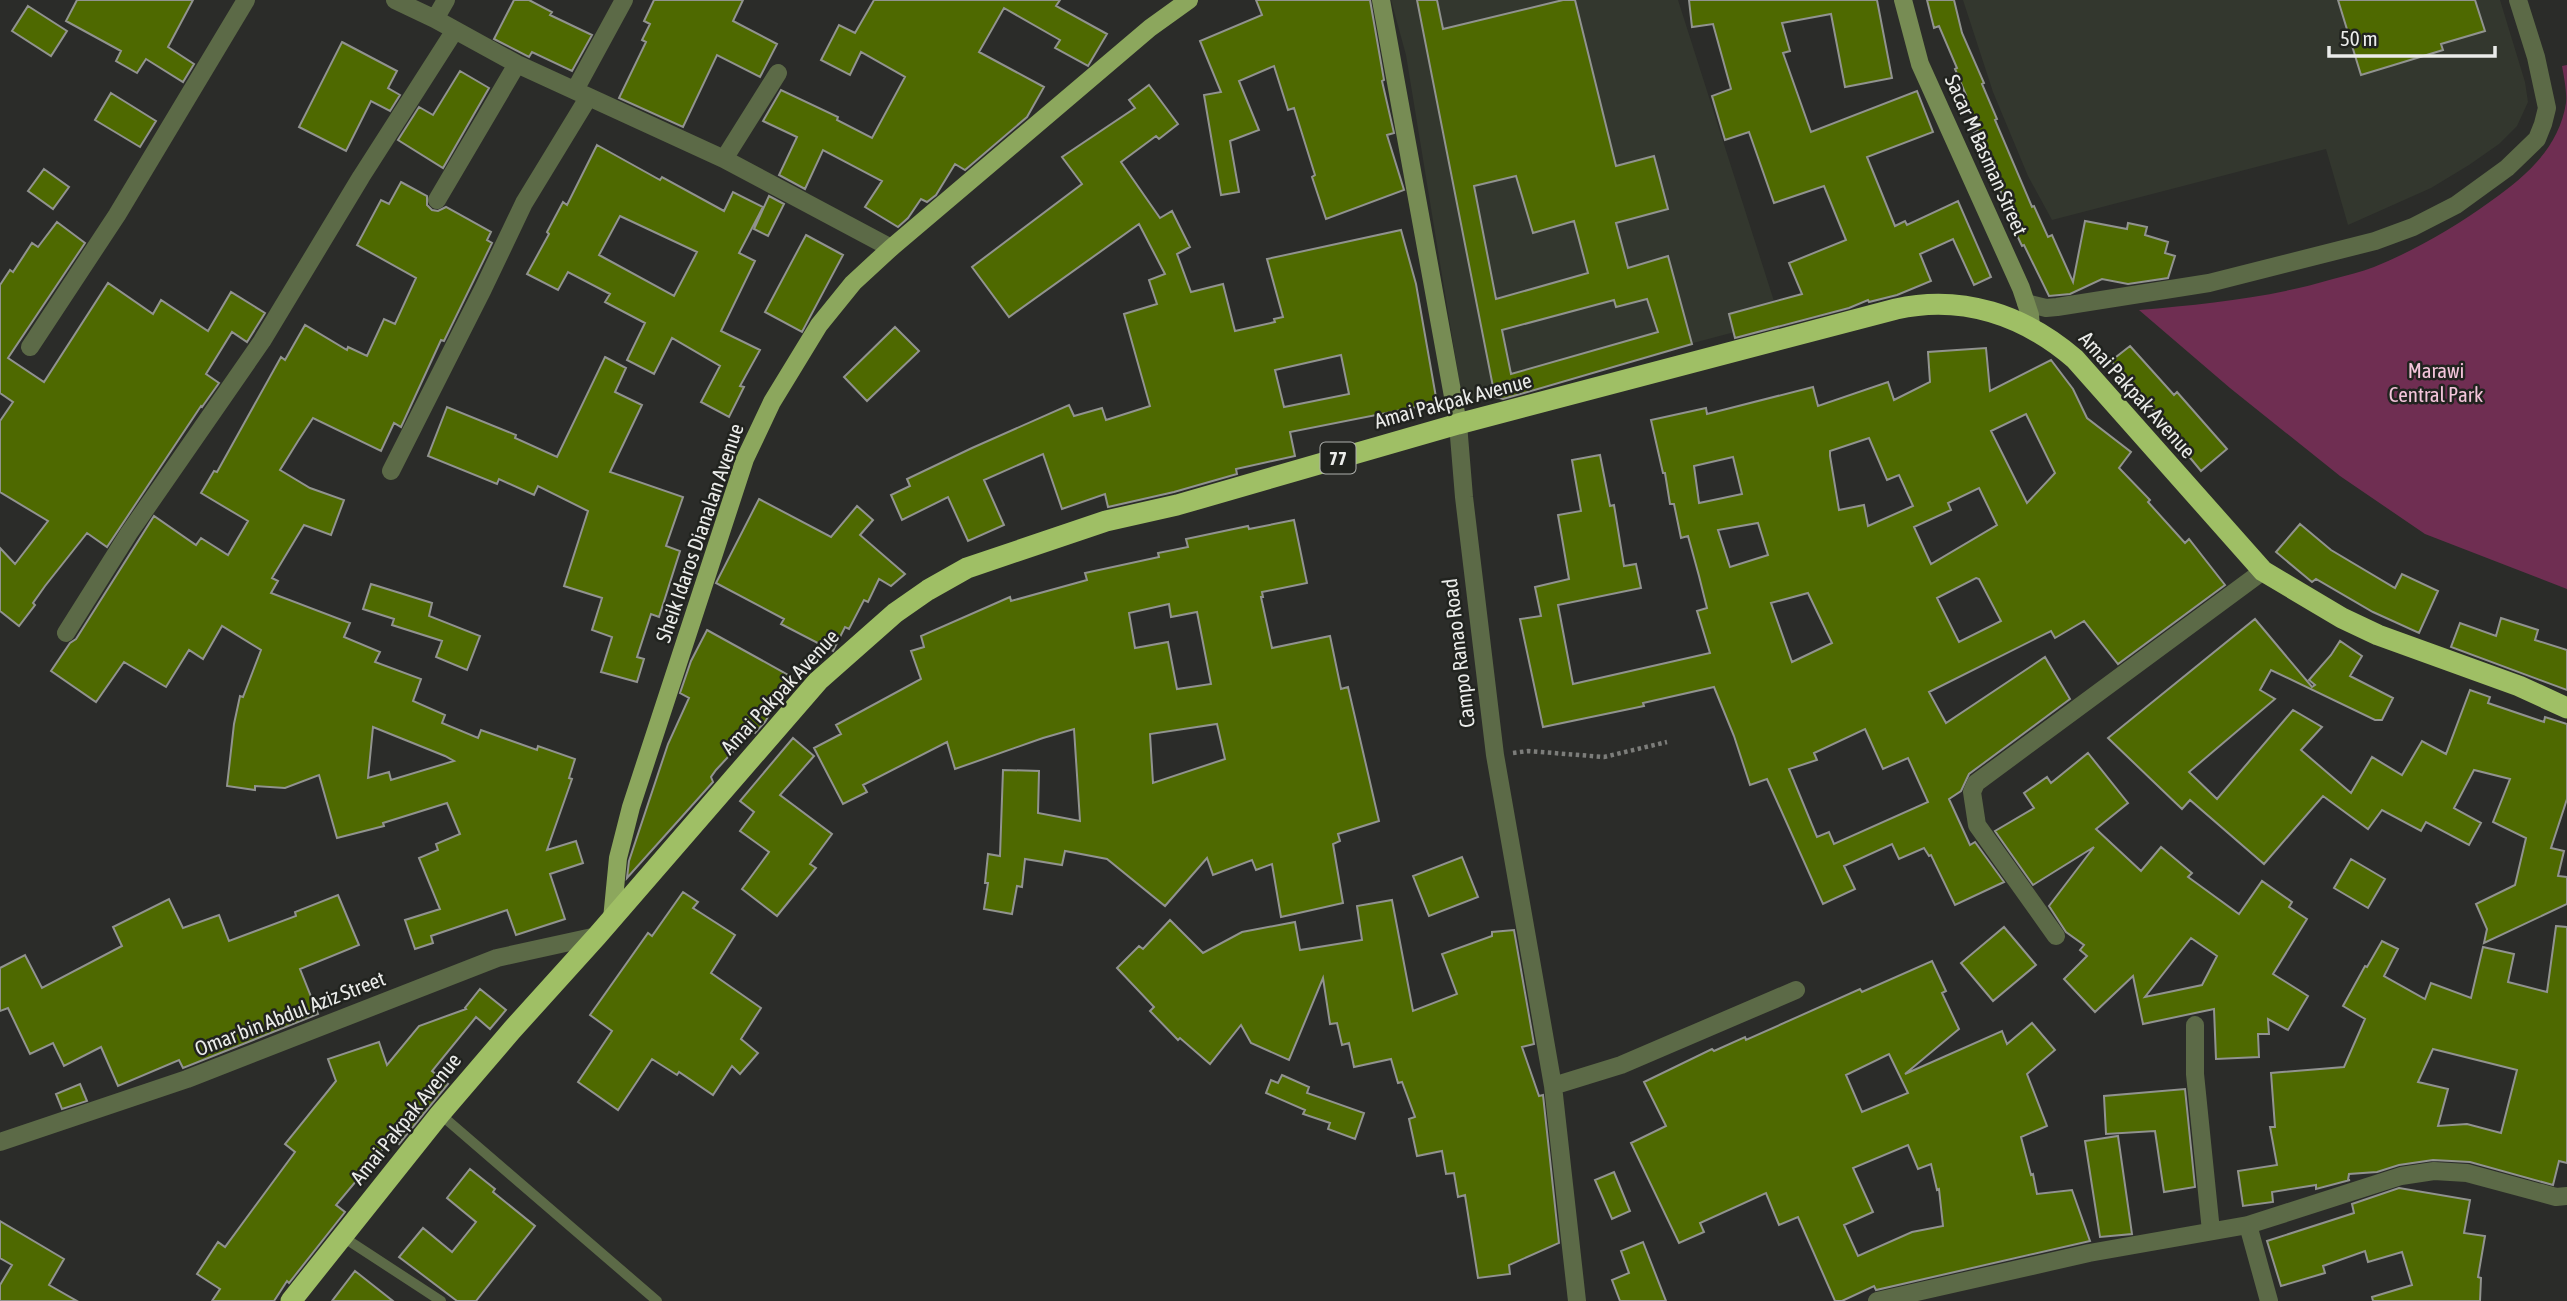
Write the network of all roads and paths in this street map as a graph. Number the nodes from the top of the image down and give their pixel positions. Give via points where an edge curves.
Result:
1 (246, 0) edge
2 (395, 0) edge
3 (446, 0) edge
4 (624, 0) edge
5 (1189, 0) edge
6 (1381, 0) edge
7 (1903, 0) edge
8 (2518, 0) edge
9 (436, 19) junction
10 (455, 30) junction
11 (517, 64) junction
12 (778, 73) dead end
13 (581, 94) junction
14 (724, 159) junction
15 (437, 200) dead end
16 (891, 248) junction
17 (2026, 303) junction
18 (2031, 327) junction
19 (30, 347) dead end
20 (1458, 424) junction
21 (391, 471) dead end
22 (2263, 571) junction
23 (66, 633) dead end
24 (2567, 708) edge
25 (1667, 742) dead end
26 (1495, 755) junction
27 (612, 919) junction
28 (597, 936) junction
29 (2056, 936) dead end
30 (1796, 990) dead end
31 (2195, 1025) dead end
32 (1553, 1086) junction
33 (440, 1114) junction
34 (0, 1142) edge
35 (2567, 1196) edge
36 (2248, 1225) junction
37 (2211, 1231) junction
38 (343, 1237) junction
39 (291, 1301) edge
40 (441, 1301) edge
41 (657, 1301) edge
42 (1577, 1301) edge
43 (1877, 1301) edge
44 (2269, 1301) edge

1 - 19 street via 117,215
2 - 9 street
3 - 9 street
4 - 13 street
5 - 16 main road, Sheik Idaros Dianalan Avenue
6 - 20 main road, Campo Ranao Road
7 - 17 main road, Sacar M Basman Street via 1920,64
8 - 17 street via 2547,108 2543,124 2537,139 2507,168 2456,205 2375,241 2208,283 2057,307
9 - 10 street
10 - 11 street
10 - 23 street via 262,341
11 - 13 street
11 - 15 street
12 - 14 street
13 - 14 street
13 - 21 street
14 - 16 street
16 - 27 main road, Sheik Idaros Dianalan Avenue via 853,283 819,325 772,402 745,459 624,831
17 - 18 main road, Sacar M Basman Street
18 - 20 highway, Amai Pakpak Avenue / 77 via 1974,307 1916,304
18 - 22 highway, Amai Pakpak Avenue / 77 via 2076,359
20 - 26 street, Campo Ranao Road
20 - 27 highway, Amai Pakpak Avenue / 77 via 1177,505 1105,521 967,568 928,590 895,612 818,681
22 - 24 highway, Amai Pakpak Avenue / 77 via 2378,635
22 - 29 street via 1976,783 1972,792 1977,825
25 - 26 path via 1604,757 1528,751
26 - 32 street, Campo Ranao Road
27 - 28 highway, Amai Pakpak Avenue / 77
28 - 33 highway, Amai Pakpak Avenue / 77
28 - 34 street, Omar bin Abdul Aziz Street via 497,958 187,1079
30 - 32 street via 1621,1065
31 - 37 street via 2195,1074
32 - 42 street, Campo Ranao Road
33 - 38 highway, Amai Pakpak Avenue / 77
33 - 41 lane
35 - 36 street via 2467,1173 2434,1171 2401,1176
36 - 37 street
36 - 44 street
37 - 43 street
38 - 39 highway, Amai Pakpak Avenue / 77
38 - 40 lane

